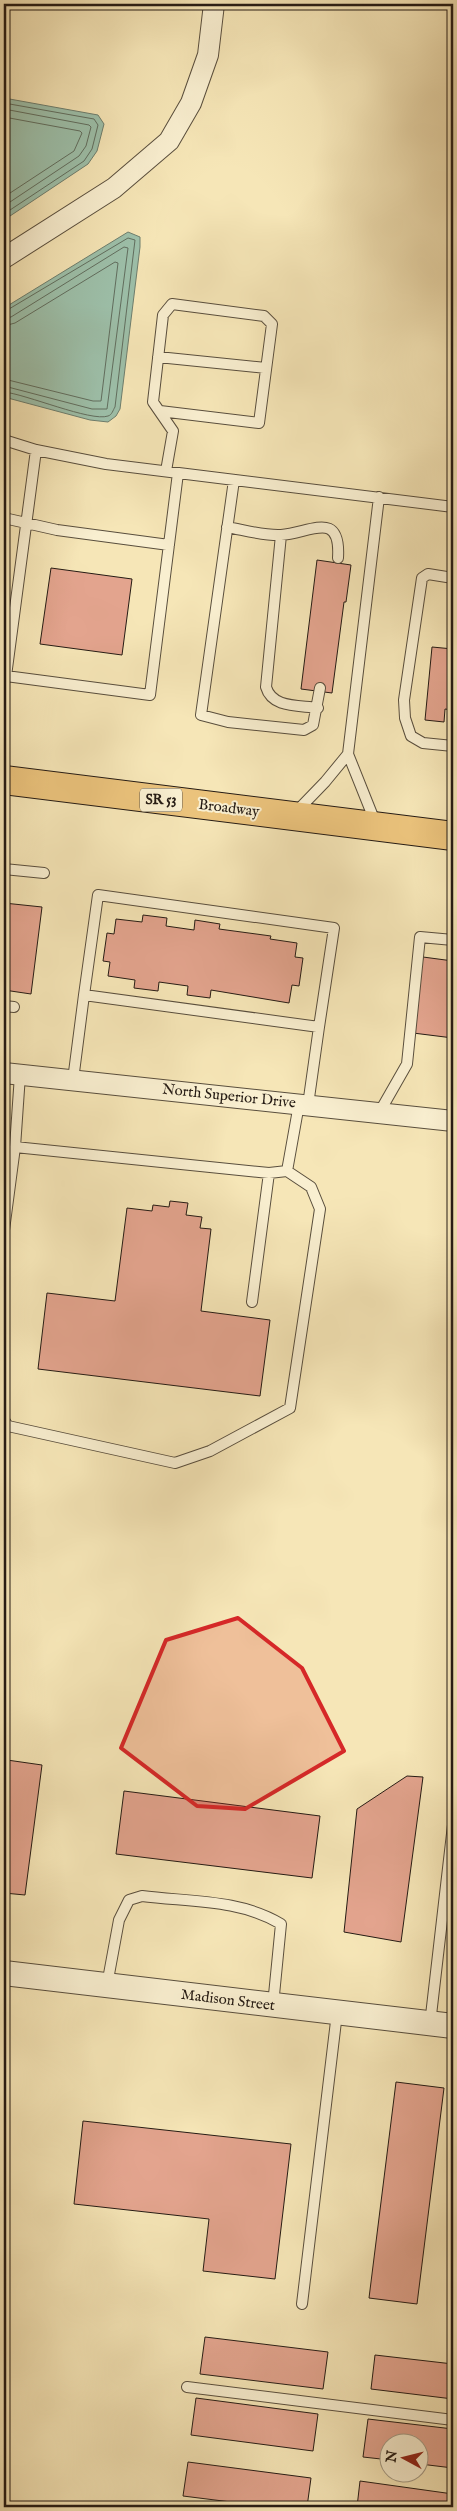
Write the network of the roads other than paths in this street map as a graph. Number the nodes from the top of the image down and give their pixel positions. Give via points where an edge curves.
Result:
1 (214, 4) edge
2 (4, 258) edge
3 (158, 357) junction
4 (266, 368) junction
5 (160, 411) junction
6 (4, 440) edge
7 (36, 450) junction
8 (166, 472) junction
9 (178, 473) junction
10 (234, 480) junction
11 (379, 497) junction
12 (453, 507) edge
13 (4, 518) edge
14 (28, 524) junction
15 (226, 527) junction
16 (281, 535) junction
17 (169, 545) junction
18 (338, 558) dead end
19 (453, 578) edge
20 (5, 676) edge
21 (320, 688) dead end
22 (318, 708) junction
23 (453, 746) edge
24 (348, 754) junction
25 (4, 780) edge
26 (292, 816) junction
27 (377, 827) junction
28 (453, 836) edge
29 (4, 869) edge
30 (44, 873) dead end
31 (453, 940) edge
32 (84, 996) junction
33 (319, 1027) junction
34 (12, 1074) edge
35 (73, 1080) junction
36 (303, 1104) junction
37 (378, 1113) junction
38 (453, 1121) edge
39 (15, 1147) junction
40 (287, 1171) junction
41 (269, 1173) junction
42 (4, 1230) edge
43 (252, 1302) dead end
44 (4, 1420) edge
45 (453, 1826) edge
46 (4, 1973) edge
47 (107, 1985) junction
48 (273, 2005) junction
49 (337, 2013) junction
50 (430, 2024) junction
51 (453, 2026) edge
52 (302, 2304) dead end
53 (187, 2388) dead end
54 (453, 2420) edge

1 - 2 street via 208,55 191,103 169,142 114,188
3 - 4 lane
3 - 4 lane via 162,315 172,304 264,316 272,324
3 - 5 lane via 152,402
4 - 5 lane via 259,424
5 - 8 lane via 173,432
6 - 7 lane
7 - 8 lane
7 - 14 lane
8 - 9 lane
9 - 10 lane
9 - 17 lane
10 - 11 lane
10 - 15 lane
11 - 12 lane
11 - 24 lane
13 - 14 lane
14 - 17 lane
14 - 20 lane
15 - 16 lane
15 - 22 lane via 201,715 228,722 304,730 313,726
16 - 18 lane via 323,527 332,530 339,540
16 - 22 lane via 266,687 269,696 277,702
17 - 20 lane via 150,695
19 - 23 lane via 428,574 422,578 404,700 411,736 423,742
21 - 22 lane
24 - 26 lane
24 - 27 lane
25 - 26 main road, Broadway / SR 53
26 - 27 main road, Broadway / SR 53
27 - 28 main road, Broadway / SR 53
29 - 30 lane
31 - 37 lane via 420,937 407,1064
32 - 33 lane
32 - 33 lane via 98,895 334,928
32 - 35 lane
33 - 36 lane
34 - 35 street, North Superior Drive
34 - 39 lane
35 - 36 street, North Superior Drive
36 - 37 street, North Superior Drive
36 - 40 lane
37 - 38 street, North Superior Drive
39 - 41 lane
39 - 42 lane
40 - 41 lane
40 - 44 lane via 311,1187 320,1209 290,1408 210,1451 175,1464 8,1426
41 - 43 lane
45 - 50 lane
46 - 47 street, Madison Street
47 - 48 street, Madison Street
47 - 48 lane via 119,1920 129,1900 142,1896 242,1907 281,1924
48 - 49 street, Madison Street
49 - 50 street, Madison Street
49 - 52 lane
50 - 51 street, Madison Street
53 - 54 lane

